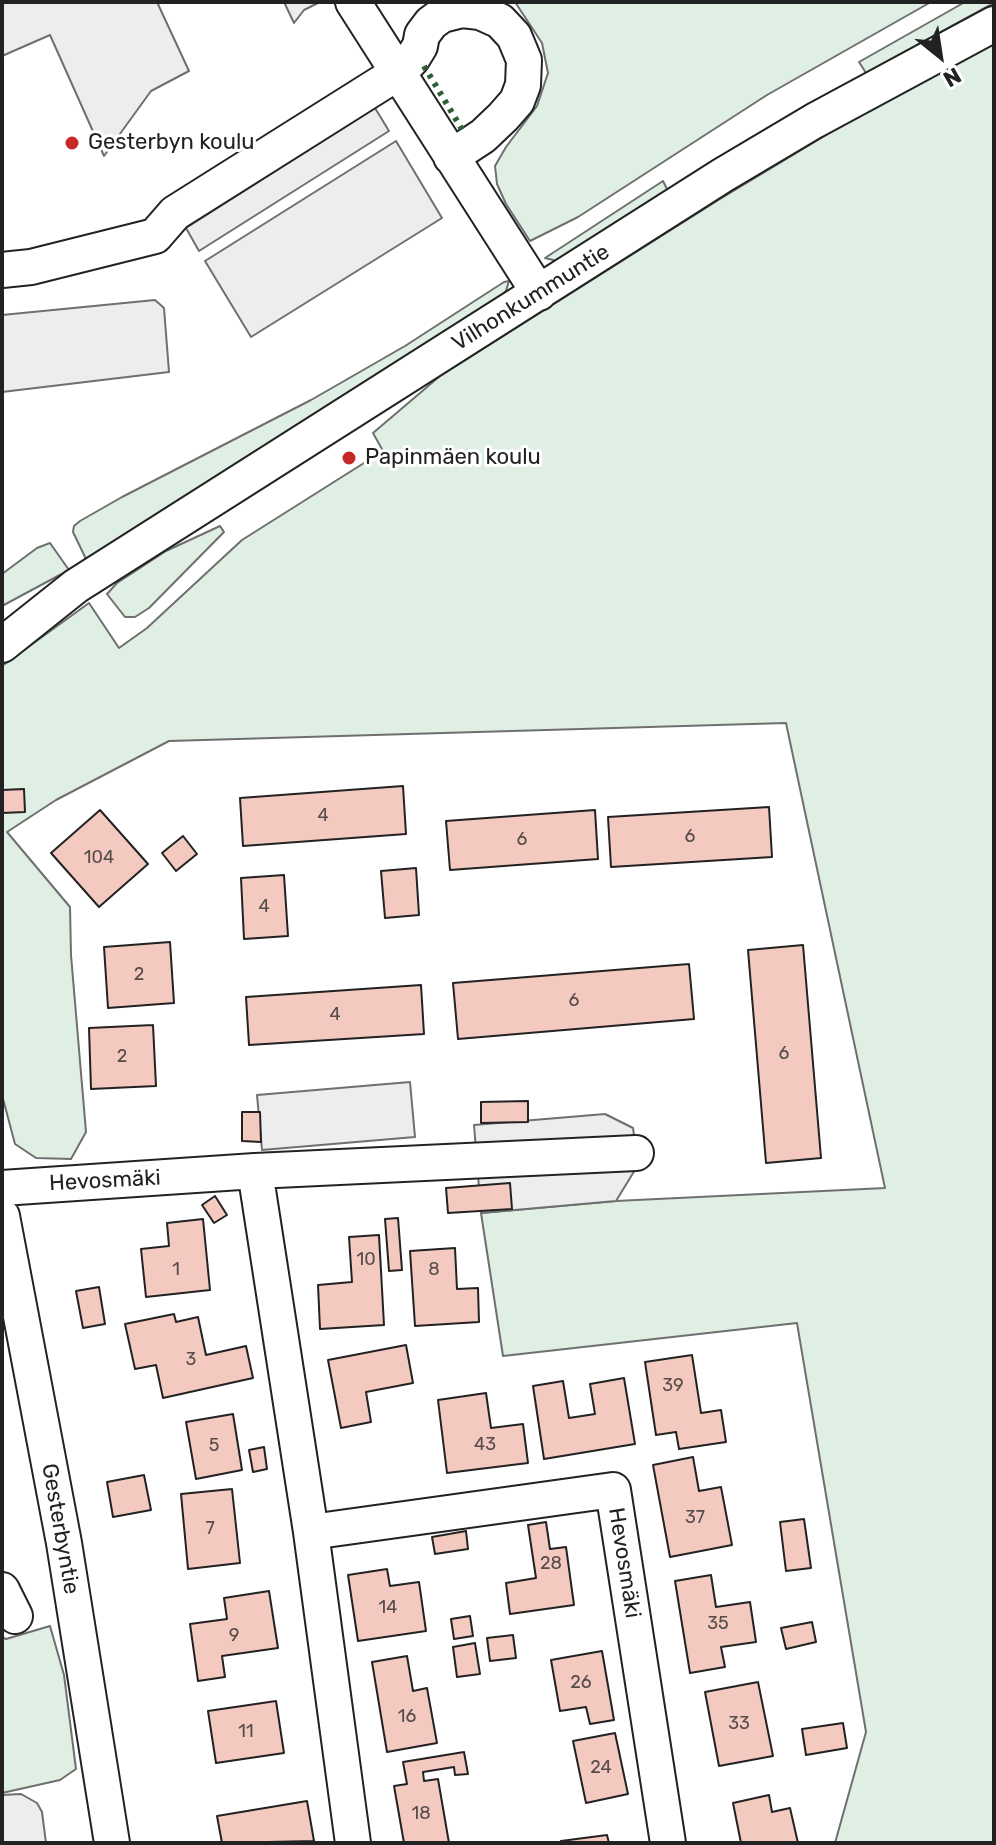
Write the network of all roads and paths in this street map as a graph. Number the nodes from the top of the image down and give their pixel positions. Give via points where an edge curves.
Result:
1 (353, 2) edge
2 (994, 24) edge
3 (399, 72) junction
4 (451, 157) junction
5 (2, 270) edge
6 (539, 293) junction
7 (76, 586) junction
8 (2, 619) edge
9 (2, 645) edge
10 (636, 1153) dead end
11 (255, 1171) junction
12 (2, 1188) edge
13 (2, 1216) edge
14 (311, 1532) junction
15 (112, 1843) edge
16 (353, 1843) edge
17 (668, 1843) edge

1 - 3 street
2 - 6 street, Vilhonkummuntie via 801,129
3 - 4 street
3 - 4 street via 442,15 480,12 500,21 514,36 524,60 517,101 483,136
3 - 5 street via 175,213 155,236
4 - 6 street
6 - 7 street, Vilhonkummuntie
7 - 8 street, Vilhonkummuntie
7 - 9 street, Vilhonkummuntie
10 - 11 street, Hevosmäki
11 - 12 street, Hevosmäki
11 - 14 street
13 - 15 street, Gesterbyntie via 64,1543
14 - 16 street
14 - 17 street, Hevosmäki via 613,1490

